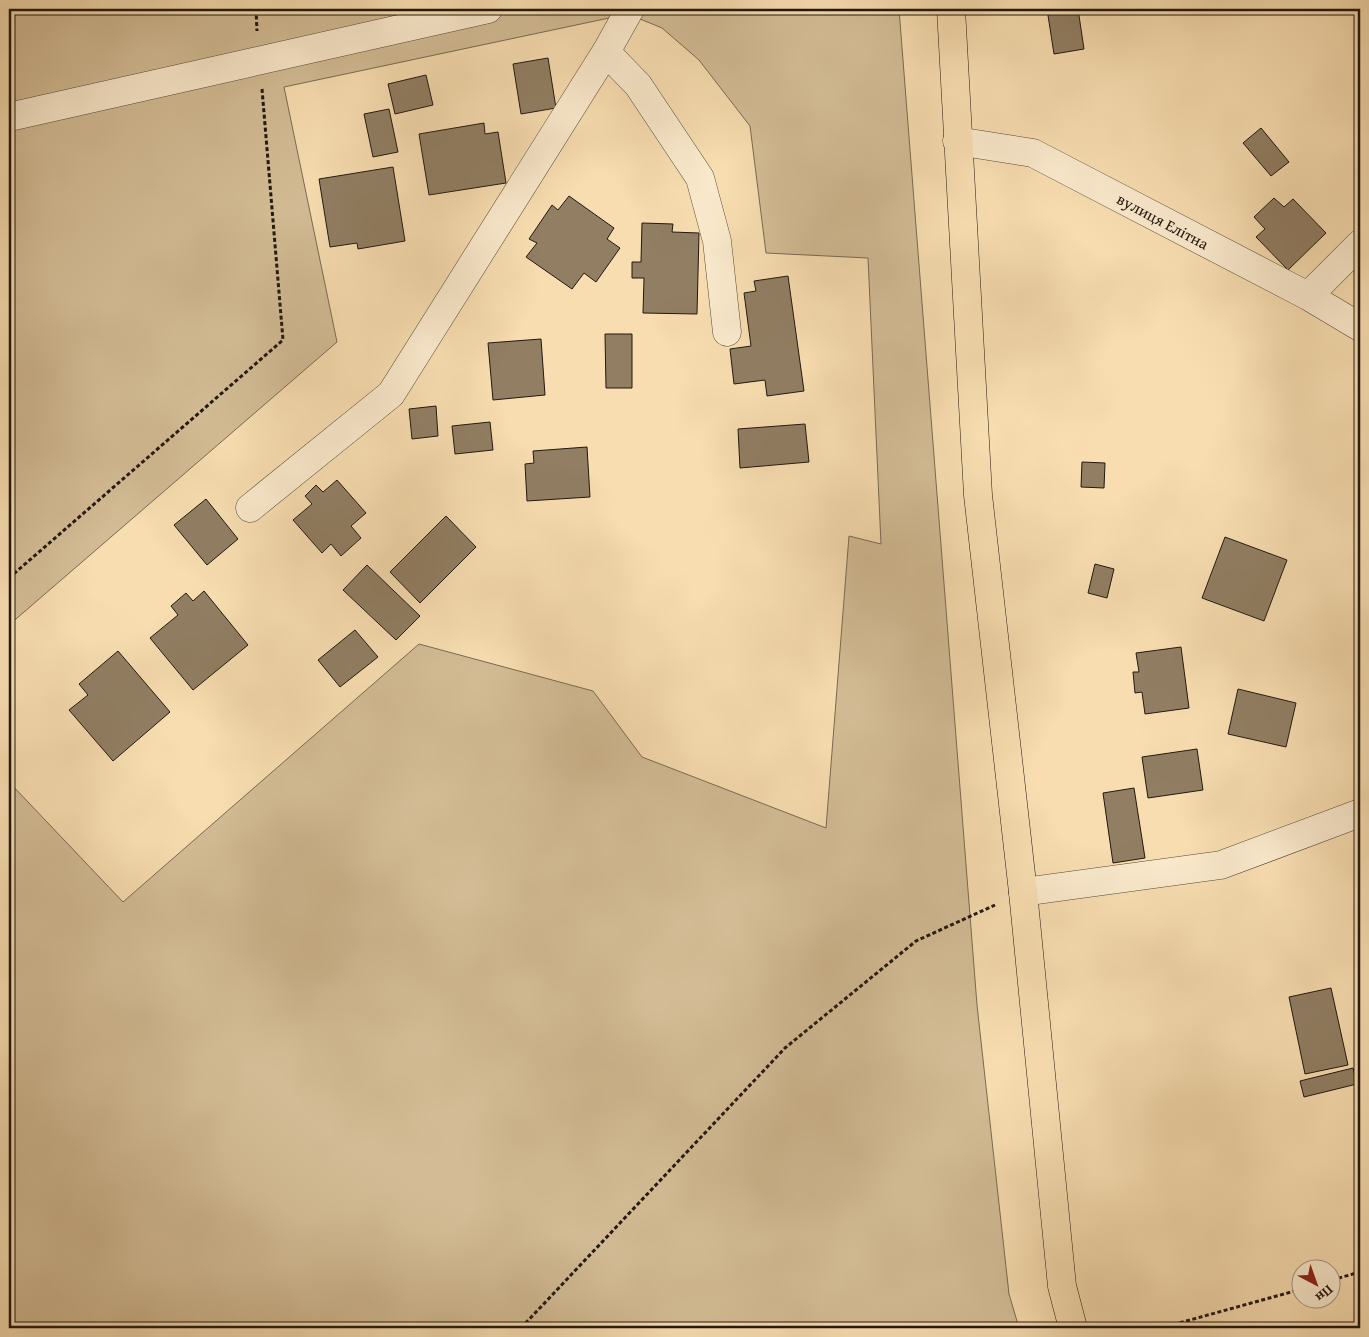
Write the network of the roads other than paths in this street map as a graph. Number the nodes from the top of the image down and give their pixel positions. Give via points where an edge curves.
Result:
1 (488, 9) edge
2 (630, 9) edge
3 (951, 9) edge
4 (606, 52) junction
5 (9, 117) edge
6 (957, 141) junction
7 (1360, 244) edge
8 (1308, 296) junction
9 (1360, 327) edge
10 (727, 332) dead end
11 (250, 508) dead end
12 (1360, 813) edge
13 (1023, 892) junction
14 (1073, 1328) edge

1 - 5 street
2 - 4 street
3 - 6 main road
4 - 10 street via 638,85 700,178 717,240
4 - 11 street via 390,394
6 - 8 street, вулиця Елітна via 1033,153
6 - 13 main road via 978,495
7 - 8 street
8 - 9 street, вулиця Елітна
12 - 13 street via 1221,865
13 - 14 main road via 1062,1286

